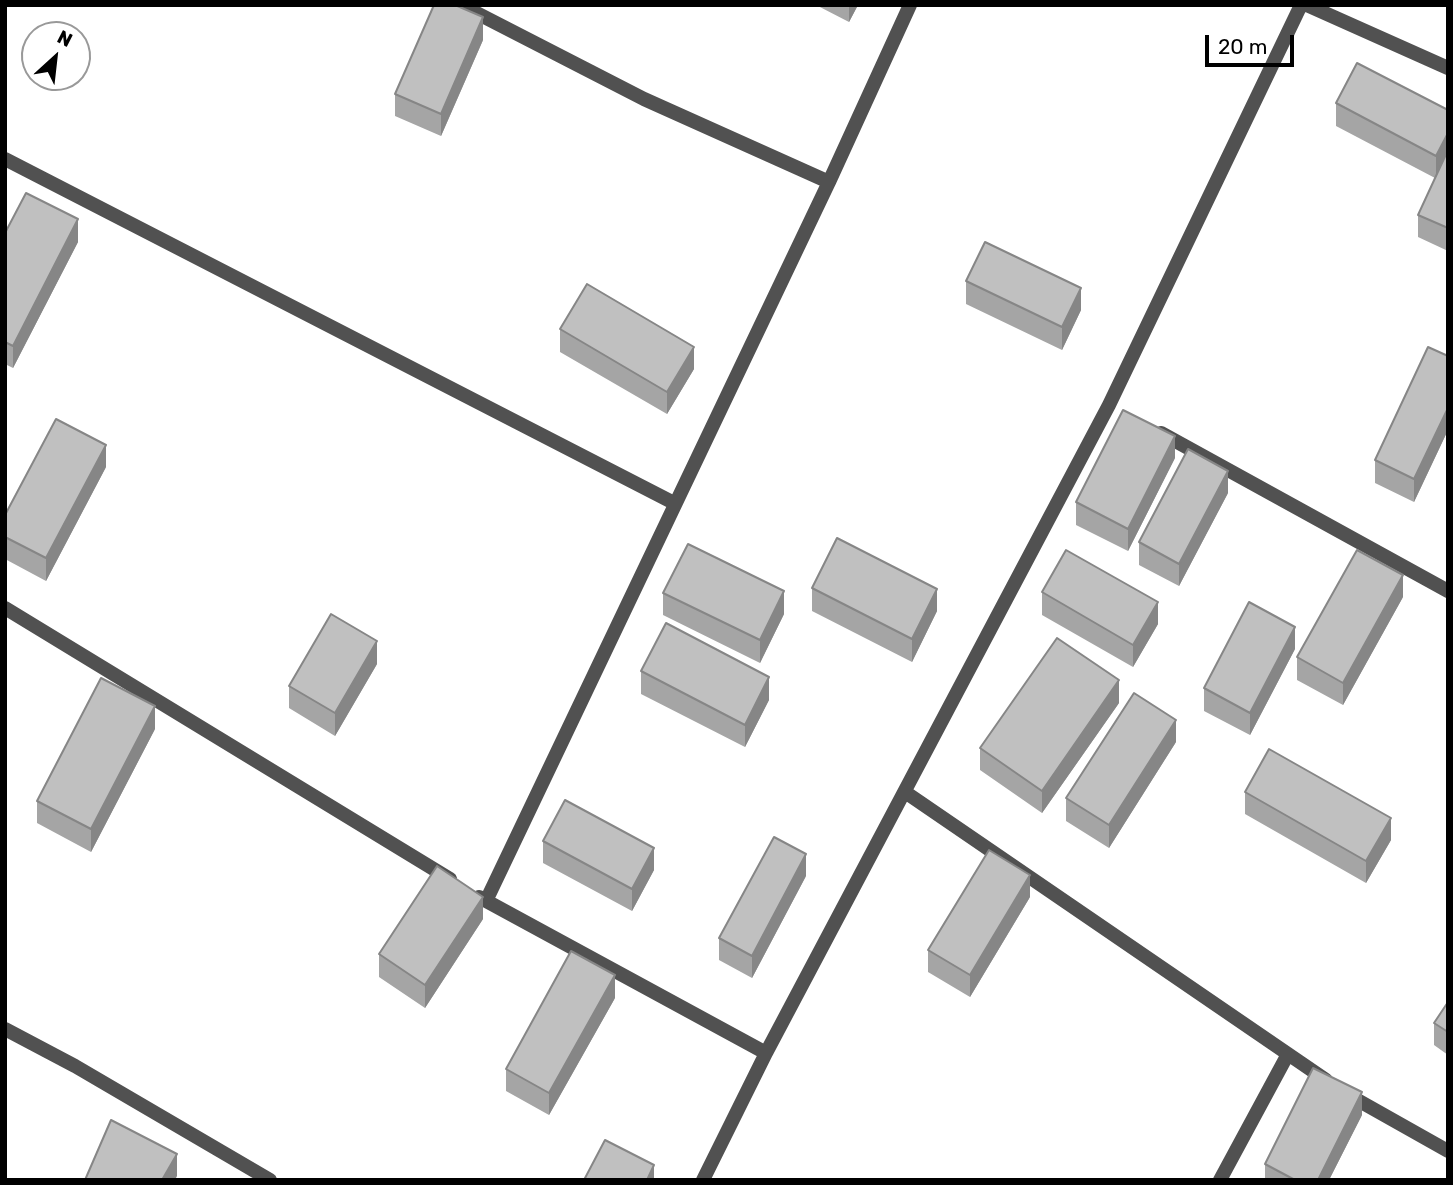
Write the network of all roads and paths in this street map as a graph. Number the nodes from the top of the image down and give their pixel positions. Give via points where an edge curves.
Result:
1 (461, 5) edge
2 (910, 5) edge
3 (1301, 5) edge
4 (1307, 5) edge
5 (1448, 68) edge
6 (5, 159) edge
7 (829, 182) junction
8 (1146, 425) edge
9 (674, 503) junction
10 (1448, 592) edge
11 (5, 608) edge
12 (905, 792) junction
13 (486, 901) junction
14 (5, 1029) edge
15 (766, 1053) junction
16 (1288, 1054) junction
17 (1448, 1151) edge
18 (270, 1180) edge
19 (703, 1180) edge
20 (1220, 1180) edge

1 - 7 street via 644,99
2 - 7 street
3 - 12 street via 1115,408
4 - 5 street
6 - 9 street
7 - 9 street
8 - 10 street
9 - 13 street
11 - 13 street
12 - 15 street
12 - 16 street
13 - 15 street
14 - 18 street
15 - 19 street
16 - 17 street via 1356,1100
16 - 20 street

